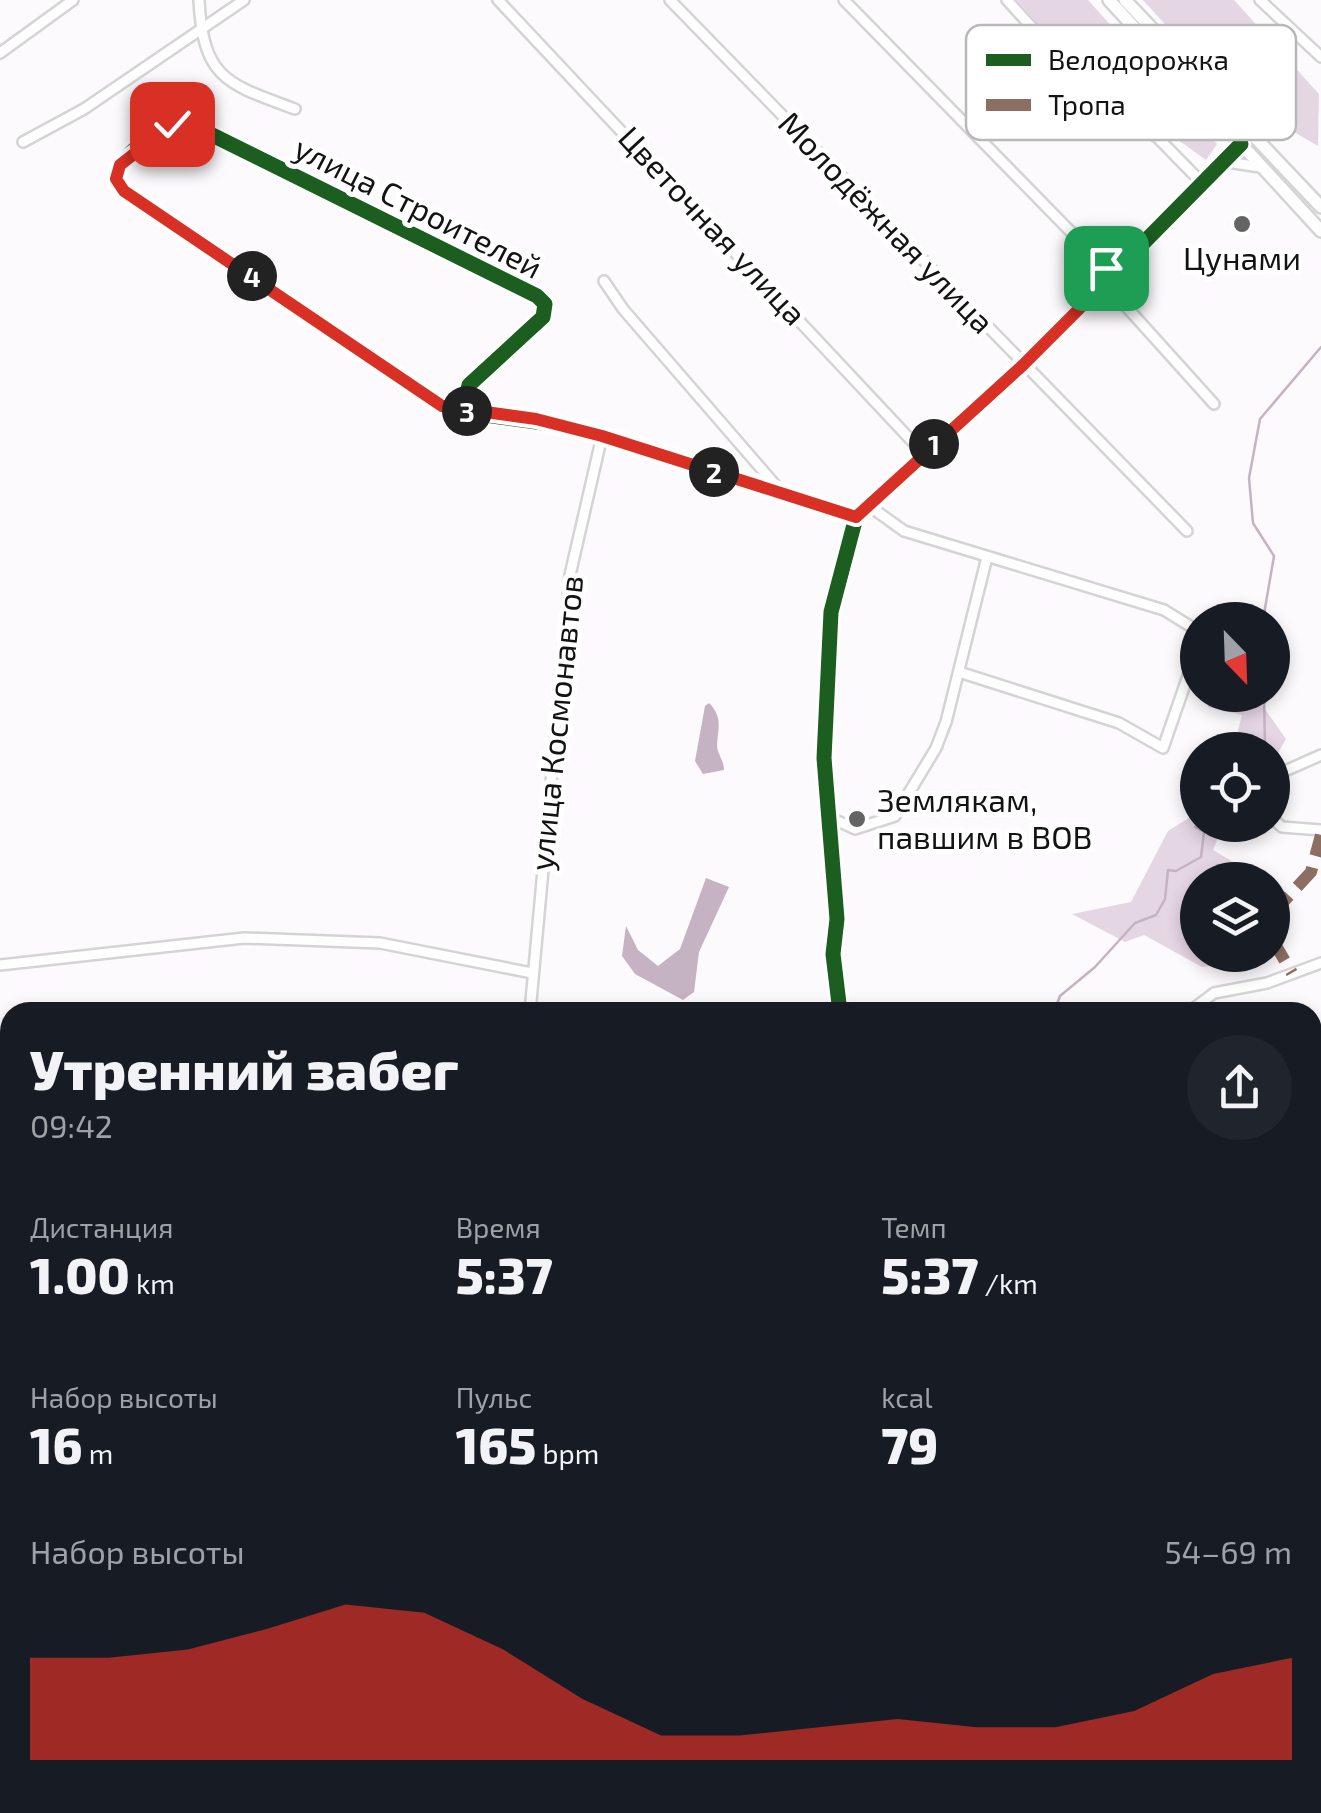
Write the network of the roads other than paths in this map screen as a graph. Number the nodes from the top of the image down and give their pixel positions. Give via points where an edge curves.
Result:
1 (73, 0) edge
2 (199, 0) edge
3 (244, 0) edge
4 (498, 0) edge
5 (670, 0) edge
6 (844, 0) edge
7 (1007, 0) edge
8 (1108, 0) edge
9 (1126, 0) edge
10 (1260, 0) edge
11 (1030, 25) edge
12 (1131, 25) edge
13 (1150, 25) edge
14 (1287, 25) edge
15 (200, 30) junction
16 (1296, 34) edge
17 (0, 53) edge
18 (1321, 57) edge
19 (295, 109) dead end
20 (966, 128) edge
21 (977, 140) edge
22 (1161, 140) edge
23 (1227, 140) edge
24 (1238, 140) edge
25 (1246, 140) edge
26 (1259, 140) edge
27 (22, 142) dead end
28 (1242, 144) junction
29 (1224, 162) junction
30 (1264, 168) junction
31 (1203, 184) junction
32 (1321, 206) edge
33 (1321, 231) edge
34 (1109, 279) junction
35 (604, 281) dead end
36 (1023, 365) junction
37 (1214, 404) dead end
38 (462, 411) junction
39 (602, 436) junction
40 (924, 454) junction
41 (784, 494) junction
42 (868, 506) junction
43 (856, 517) junction
44 (1188, 531) dead end
45 (987, 557) junction
46 (1180, 620) edge
47 (959, 672) junction
48 (1180, 698) edge
49 (1321, 755) edge
50 (1290, 768) edge
51 (829, 818) junction
52 (1290, 828) edge
53 (1321, 830) edge
54 (1321, 962) edge
55 (0, 965) edge
56 (532, 973) junction
57 (531, 1002) edge
58 (839, 1002) edge
59 (1202, 1002) edge

1 - 17 street
2 - 15 street
3 - 15 street
4 - 40 street, Цветочная улица
5 - 36 street, Молодёжная улица
6 - 20 street
7 - 11 street
8 - 12 main road
9 - 13 main road
10 - 14 street
15 - 19 street via 224,80
15 - 27 street via 84,109
16 - 18 street
21 - 34 street
22 - 31 street
23 - 29 street
24 - 28 main road
25 - 28 main road
26 - 32 main road
28 - 29 street
28 - 30 main road
29 - 30 street
29 - 31 street
30 - 33 main road
31 - 34 street
34 - 36 street
34 - 37 street
35 - 41 street
36 - 40 street
36 - 44 street, Молодёжная улица
38 - 38 street, улица Строителей via 442,406 124,191 115,173 172,124 188,123 537,296 543,317 469,385
38 - 39 street via 536,419
39 - 41 street
39 - 56 street, улица Космонавтов via 570,574
40 - 42 street
41 - 43 street
42 - 43 street
42 - 45 street via 904,531
43 - 51 street via 831,612 824,758
45 - 46 street
45 - 47 street
47 - 48 street via 1120,723 1162,748
47 - 51 street via 936,748 896,816 854,829
49 - 50 street
51 - 58 street
52 - 53 street
54 - 59 street
55 - 56 street via 244,938 380,943
56 - 57 street, улица Космонавтов

